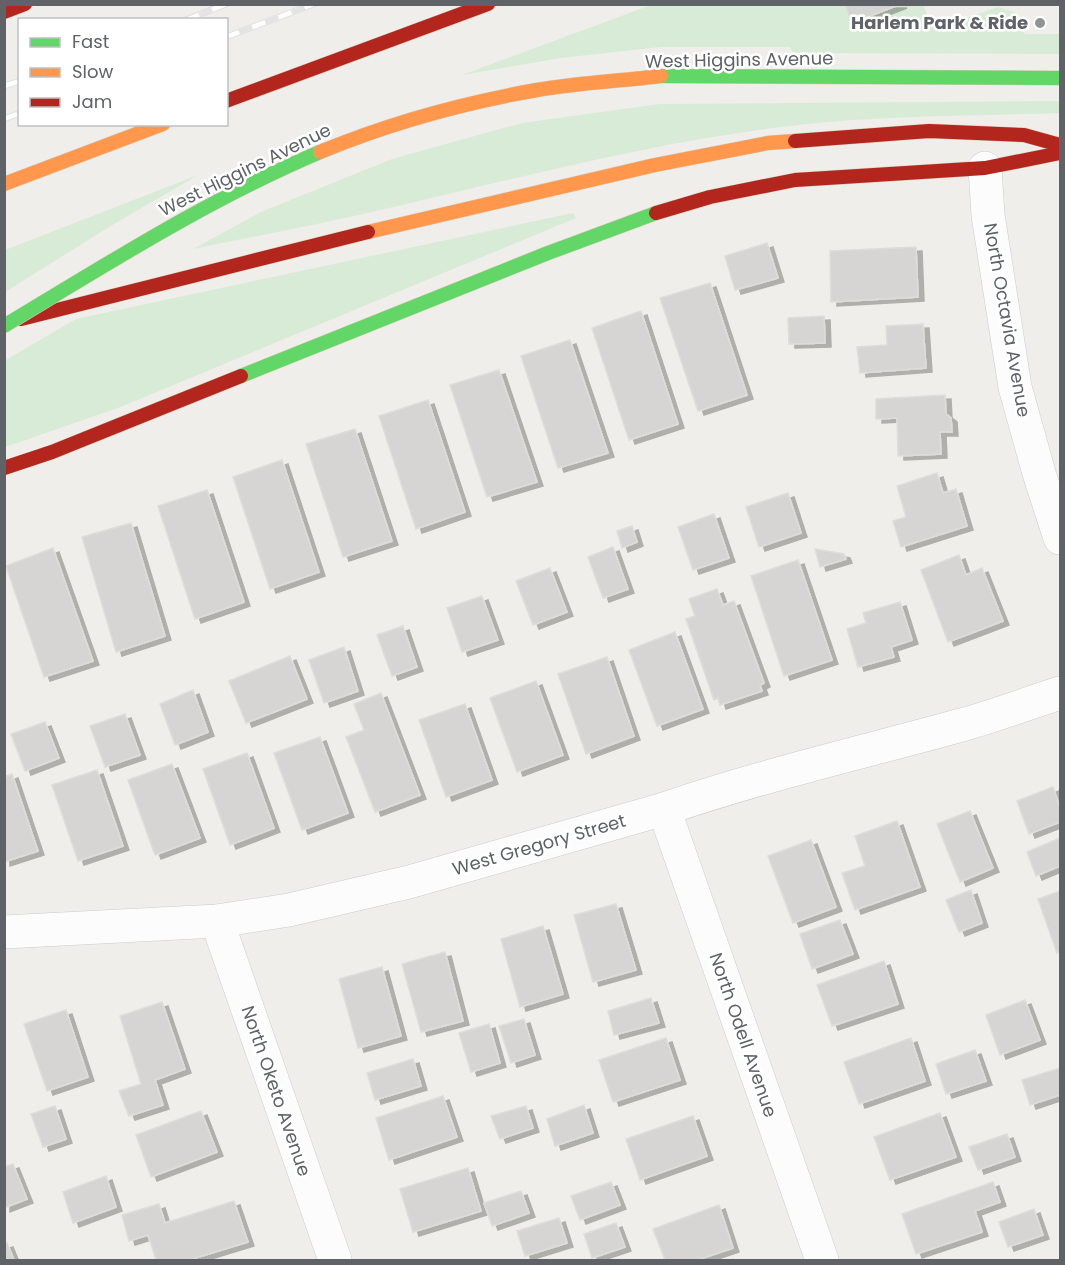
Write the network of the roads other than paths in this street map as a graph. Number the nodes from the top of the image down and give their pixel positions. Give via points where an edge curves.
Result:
1 (25, 4) edge
2 (488, 4) edge
3 (4, 12) edge
4 (1060, 78) edge
5 (228, 100) edge
6 (158, 126) edge
7 (1060, 145) edge
8 (1060, 153) edge
9 (985, 168) junction
10 (4, 184) edge
11 (4, 325) edge
12 (4, 468) edge
13 (1060, 537) edge
14 (1060, 693) edge
15 (664, 809) junction
16 (217, 921) junction
17 (4, 932) edge
18 (335, 1260) edge
19 (822, 1260) edge

1 - 3 main road
2 - 5 main road
4 - 11 main road, West Higgins Avenue, bridge via 662,76 523,92 406,121 321,151 145,239
6 - 10 main road
7 - 11 main road via 1024,135 929,131 768,143 436,215
8 - 9 main road
9 - 12 main road via 795,180 710,197 634,220 63,448
9 - 13 street, North Octavia Avenue via 988,215 1016,387
14 - 15 street, West Gregory Street via 967,724
15 - 16 street, West Gregory Street via 409,882 289,910
15 - 19 street, North Odell Avenue
16 - 17 street, West Gregory Street
16 - 18 street, North Oketo Avenue

